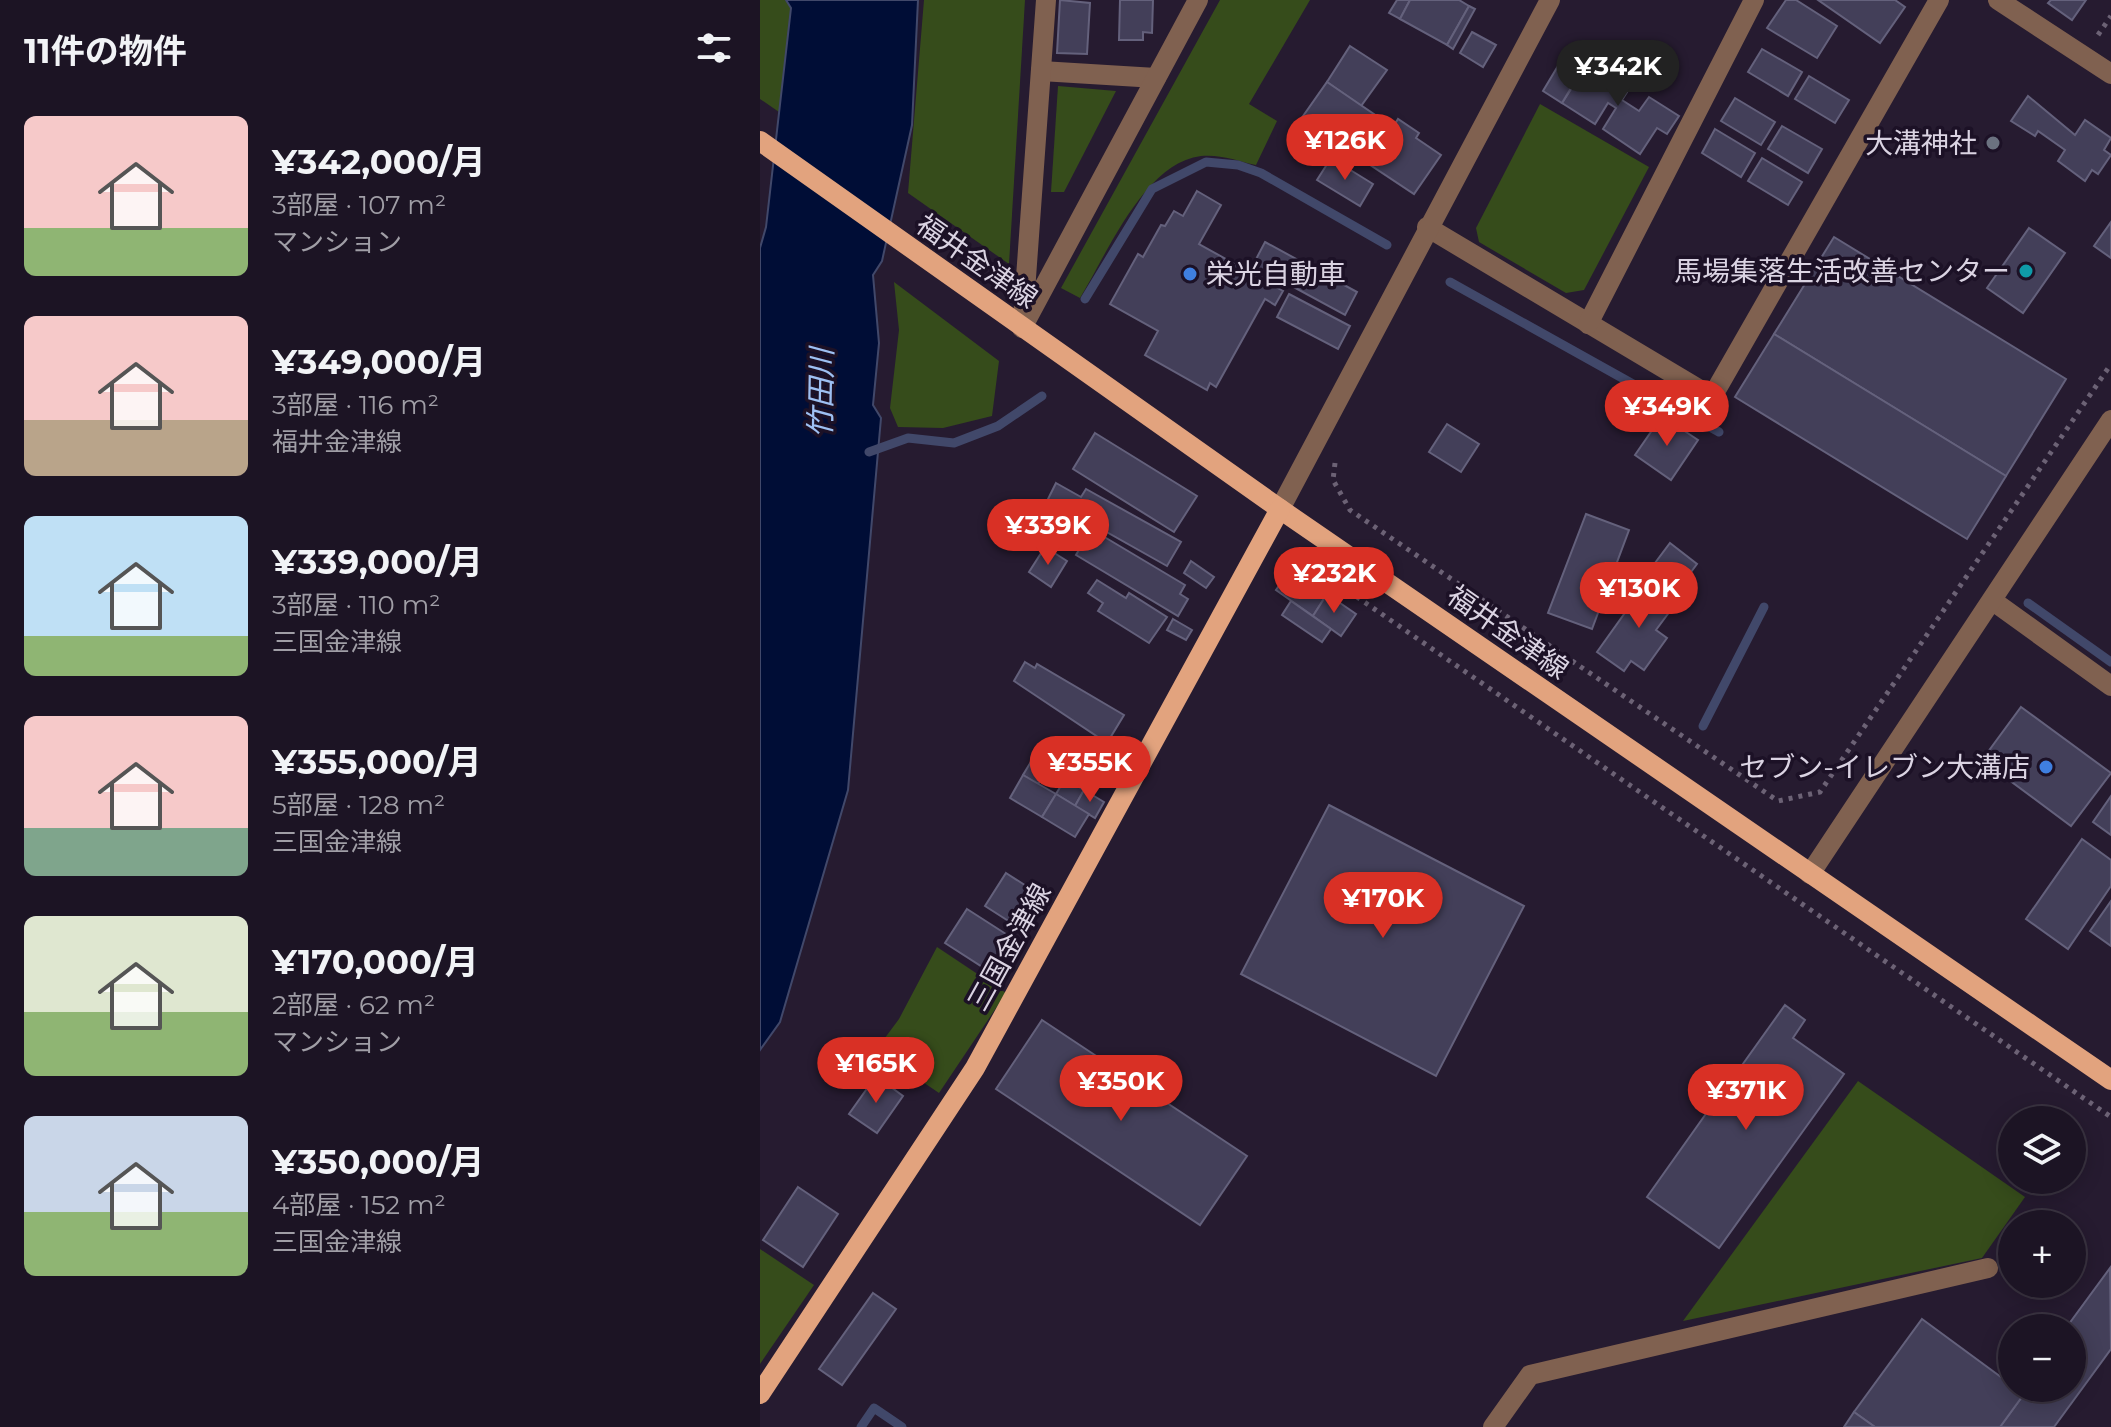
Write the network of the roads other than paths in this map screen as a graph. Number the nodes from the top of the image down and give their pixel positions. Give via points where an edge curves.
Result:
1 (1046, 0) edge
2 (1198, 0) edge
3 (1550, 0) edge
4 (1754, 0) edge
5 (1939, 0) edge
6 (1998, 0) edge
7 (2025, 7) edge
8 (1041, 71) junction
9 (2111, 74) edge
10 (1156, 78) junction
11 (760, 141) edge
12 (1427, 227) junction
13 (1014, 322) junction
14 (1588, 324) junction
15 (2111, 420) edge
16 (1280, 509) junction
17 (1993, 601) junction
18 (2111, 686) edge
19 (1810, 874) junction
20 (2111, 1080) edge
21 (1988, 1268) dead end
22 (760, 1394) edge
23 (1493, 1427) edge

1 - 8 street
2 - 10 street
3 - 12 street
4 - 14 street
5 - 14 street via 1712,397
6 - 7 street
7 - 9 street
8 - 10 street
8 - 13 street
10 - 13 street
11 - 13 main road, 福井金津線
12 - 14 street
12 - 16 street
13 - 16 main road, 福井金津線
15 - 17 street
16 - 19 main road, 福井金津線
16 - 22 main road, 三国金津線 via 975,1068
17 - 18 street
17 - 19 street
19 - 20 main road, 福井金津線
21 - 23 street via 1530,1375

